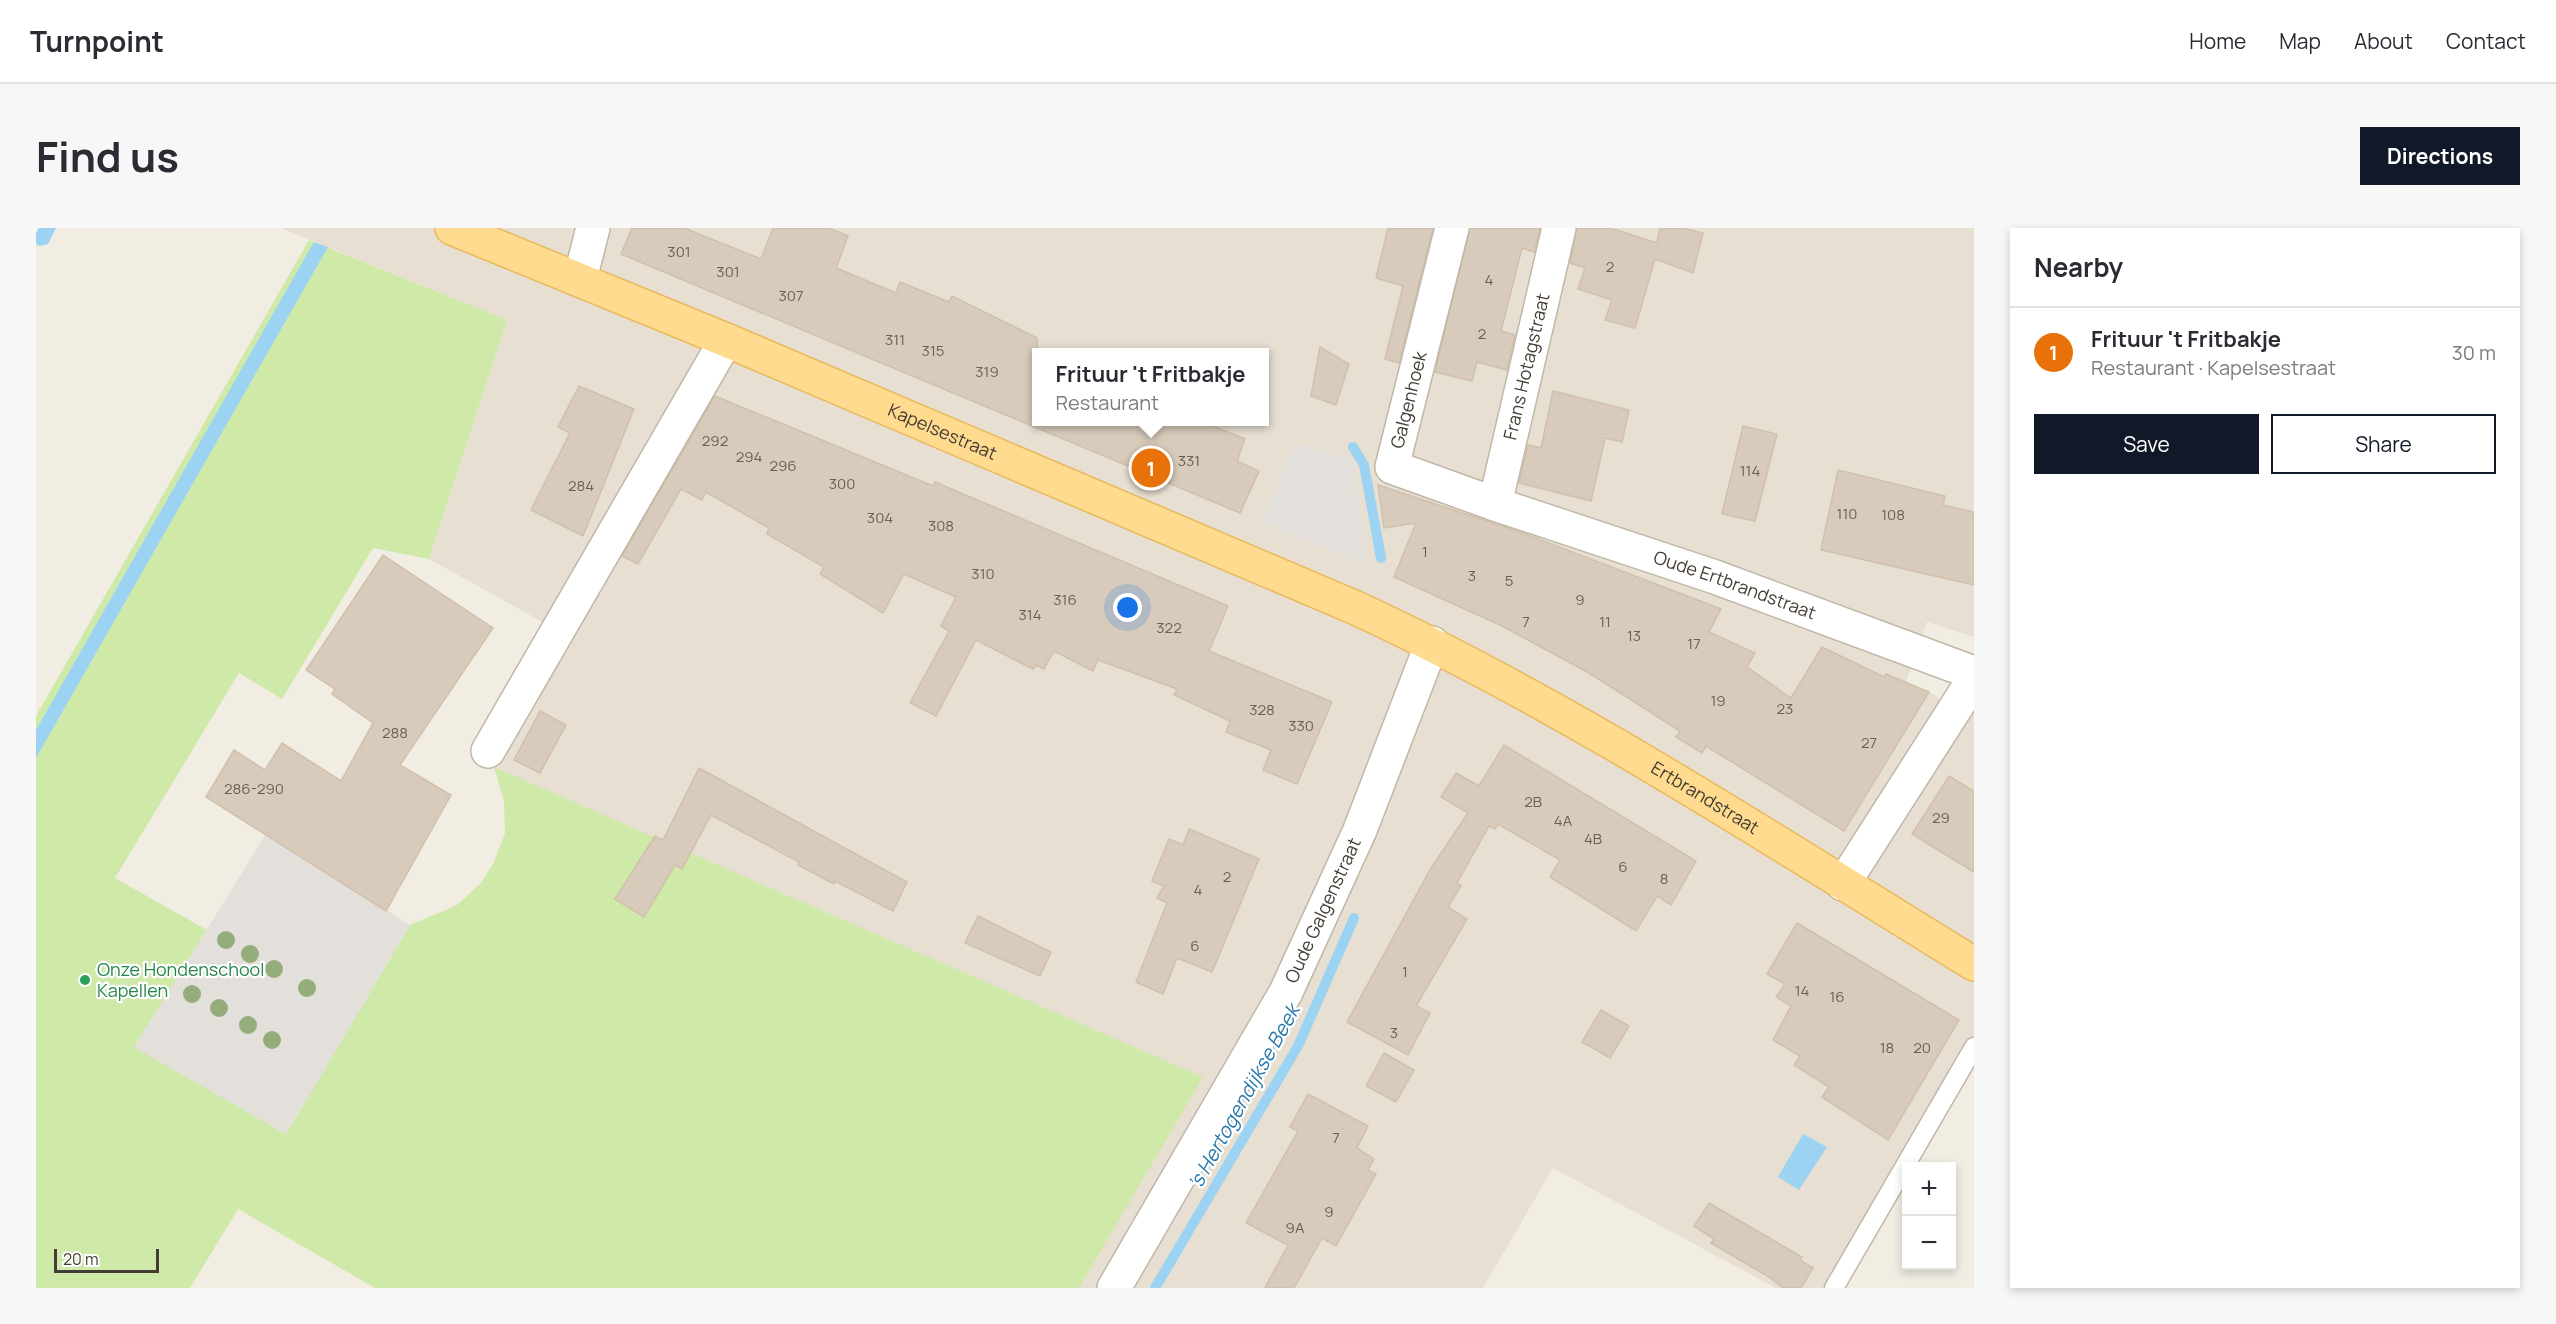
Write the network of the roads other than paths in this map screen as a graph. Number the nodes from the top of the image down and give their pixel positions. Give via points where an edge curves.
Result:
1 (452, 228) edge
2 (593, 228) edge
3 (1452, 228) edge
4 (1559, 228) edge
5 (580, 279) junction
6 (726, 340) junction
7 (1495, 504) junction
8 (1432, 643) junction
9 (1974, 673) edge
10 (1974, 679) edge
11 (488, 751) dead end
12 (1843, 884) junction
13 (1974, 964) edge
14 (1974, 1047) edge
15 (1114, 1288) edge
16 (1833, 1288) edge

1 - 5 main road, Kapelsestraat
2 - 5 street
3 - 7 street, Galgenhoek via 1392,467
4 - 7 street, Frans Hotagstraat
5 - 6 main road, Kapelsestraat
6 - 8 main road, Kapelsestraat
6 - 11 street
7 - 9 street, Oude Ertbrandstraat via 1715,577
8 - 12 main road, Ertbrandstraat via 1615,744
8 - 15 street, Oude Galgenstraat via 1360,830 1286,992
10 - 12 street
12 - 13 main road, Ertbrandstraat
14 - 16 lane

